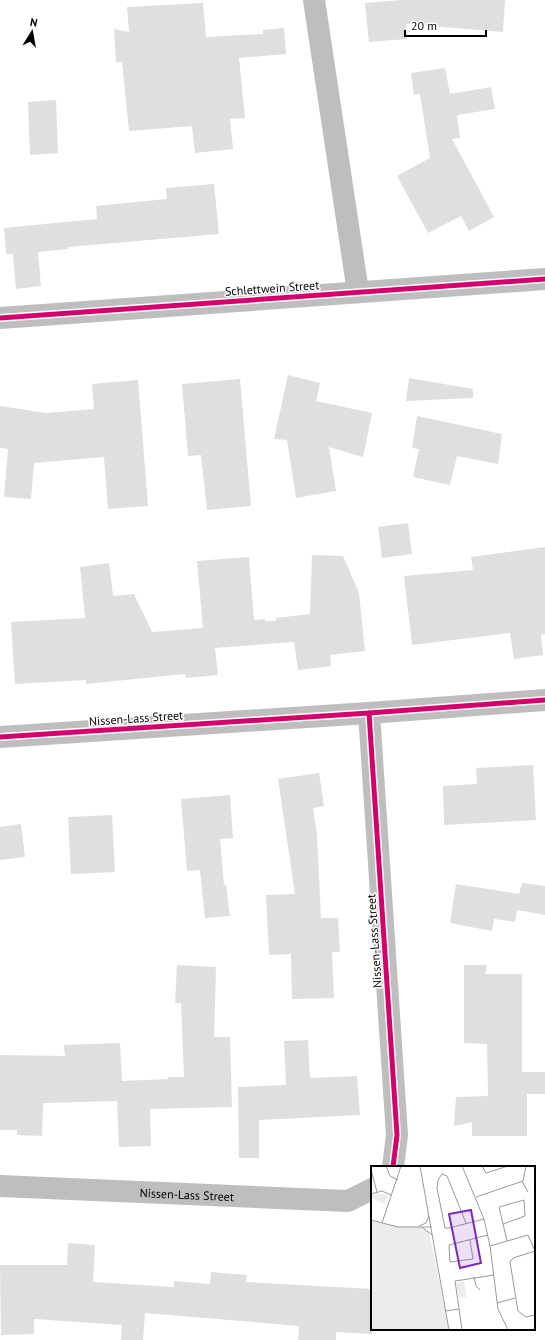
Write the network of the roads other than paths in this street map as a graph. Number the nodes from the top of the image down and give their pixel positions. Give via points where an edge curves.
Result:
1 (314, 0) edge
2 (545, 279) edge
3 (358, 292) junction
4 (0, 318) edge
5 (545, 700) edge
6 (369, 713) junction
7 (0, 737) edge
8 (393, 1166) edge
9 (0, 1186) edge
10 (371, 1190) edge

1 - 3 street
2 - 3 street, Schlettwein Street
3 - 4 street, Schlettwein Street
5 - 6 street, Nissen-Lass Street
6 - 7 street, Nissen-Lass Street
6 - 8 street, Nissen-Lass Street via 397,1135
9 - 10 street, Nissen-Lass Street via 348,1201

